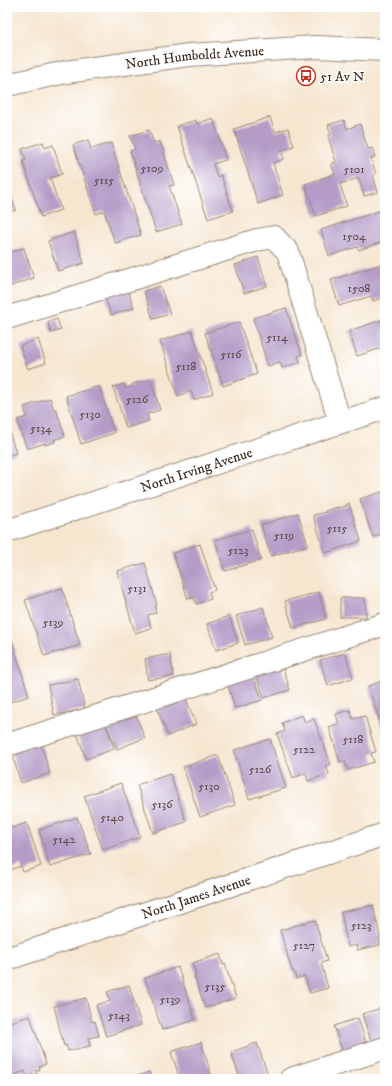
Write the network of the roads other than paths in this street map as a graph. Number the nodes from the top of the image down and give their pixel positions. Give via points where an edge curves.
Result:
1 (385, 50) edge
2 (7, 85) edge
3 (7, 318) edge
4 (385, 408) edge
5 (340, 422) junction
6 (7, 531) edge
7 (385, 624) edge
8 (7, 744) edge
9 (385, 834) edge
10 (7, 959) edge
11 (385, 1048) edge
12 (291, 1079) edge

1 - 2 street, North Humboldt Avenue via 315,47 189,55 66,72
3 - 5 street via 257,240 274,237 288,252
4 - 5 street, North Irving Avenue
5 - 6 street, North Irving Avenue
7 - 8 street
9 - 10 street, North James Avenue
11 - 12 street

